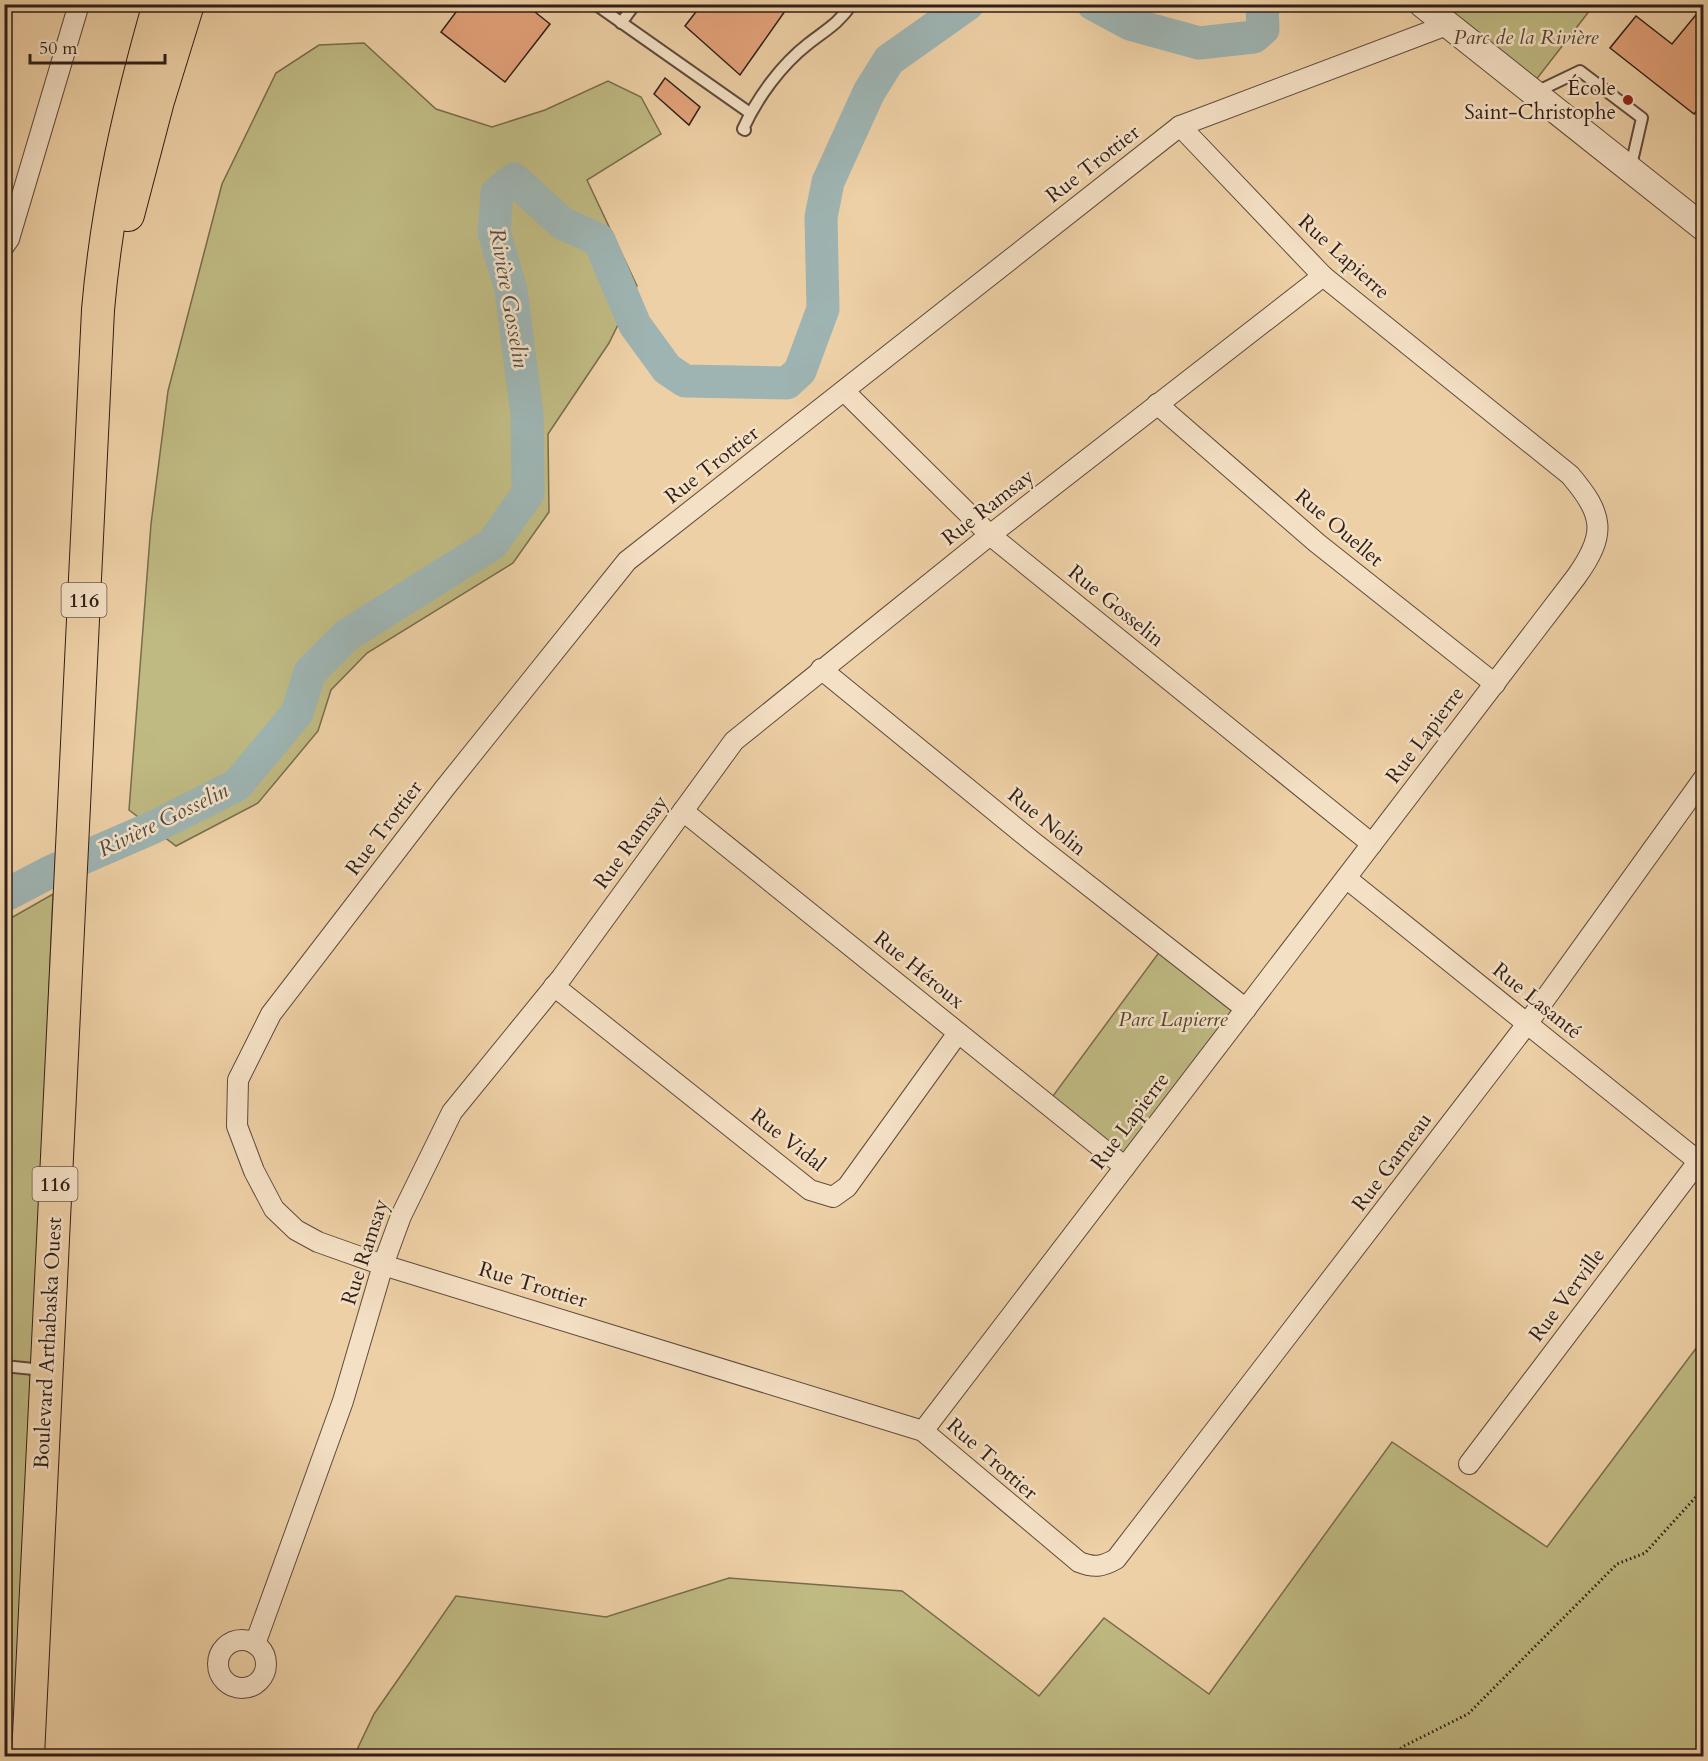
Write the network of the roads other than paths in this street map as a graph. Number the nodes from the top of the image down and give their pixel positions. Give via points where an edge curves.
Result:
1 (79, 4) edge
2 (159, 4) edge
3 (188, 4) edge
4 (595, 4) edge
5 (635, 4) edge
6 (852, 4) edge
7 (1422, 4) edge
8 (621, 23) junction
9 (1447, 25) junction
10 (1533, 93) junction
11 (750, 113) junction
12 (1180, 126) junction
13 (745, 130) dead end
14 (1630, 170) junction
15 (1704, 228) edge
16 (4, 246) edge
17 (1323, 276) junction
18 (96, 390) junction
19 (844, 391) junction
20 (1157, 404) junction
21 (990, 535) junction
22 (821, 669) junction
23 (1495, 684) junction
24 (1704, 778) edge
25 (683, 812) junction
26 (1372, 844) junction
27 (1346, 878) junction
28 (554, 986) junction
29 (1246, 1009) junction
30 (1527, 1024) junction
31 (958, 1033) junction
32 (1701, 1157) edge
33 (1125, 1167) junction
34 (383, 1265) junction
35 (4, 1366) edge
36 (47, 1370) junction
37 (923, 1431) junction
38 (1470, 1464) dead end
39 (1106, 1564) joint
40 (255, 1644) dead end
41 (28, 1756) edge

1 - 16 street
2 - 18 main road, 116 via 134,91 108,218 98,310
3 - 18 main road, 116 via 127,217
4 - 8 lane
5 - 8 lane
6 - 11 lane via 839,23 807,45 780,72
7 - 9 street
8 - 11 lane
9 - 10 street
9 - 12 street, Rue Trottier
10 - 14 street
10 - 14 lane via 1580,71 1642,118
11 - 13 lane
12 - 17 street, Rue Lapierre
12 - 19 street, Rue Trottier
14 - 15 street
17 - 20 street, Rue Ramsay
17 - 23 street, Rue Lapierre via 1570,475 1593,504 1599,520 1591,553
18 - 36 main road, Boulevard Arthabaska Ouest / 116
19 - 21 street, Rue Gosselin
19 - 34 street, Rue Trottier via 627,561 444,789 264,1025 238,1080 236,1099 237,1126 262,1190 274,1209 296,1230
20 - 21 street, Rue Ramsay
20 - 23 street, Rue Ouellet via 1317,543
21 - 22 street, Rue Ramsay
21 - 26 street, Rue Gosselin
22 - 25 street, Rue Ramsay via 734,741
22 - 29 street, Rue Nolin
23 - 26 street, Rue Lapierre
24 - 30 street, Rue Garneau
25 - 28 street, Rue Ramsay
25 - 31 street, Rue Héroux
26 - 27 street, Rue Lapierre
27 - 29 street, Rue Lapierre
27 - 30 street, Rue Lasanté
28 - 31 street, Rue Vidal via 810,1190 833,1197 847,1187
28 - 34 street, Rue Ramsay via 452,1112 416,1181
29 - 33 street, Rue Lapierre
30 - 32 street, Rue Lasanté
30 - 39 street, Rue Garneau via 1116,1559
31 - 33 street, Rue Héroux
32 - 38 street, Rue Verville
33 - 37 street, Rue Lapierre
34 - 37 street, Rue Trottier
34 - 40 street, Rue Ramsay via 343,1401
35 - 36 lane
36 - 41 main road, Boulevard Arthabaska Ouest / 116
37 - 39 street, Rue Trottier via 1079,1562 1092,1568

